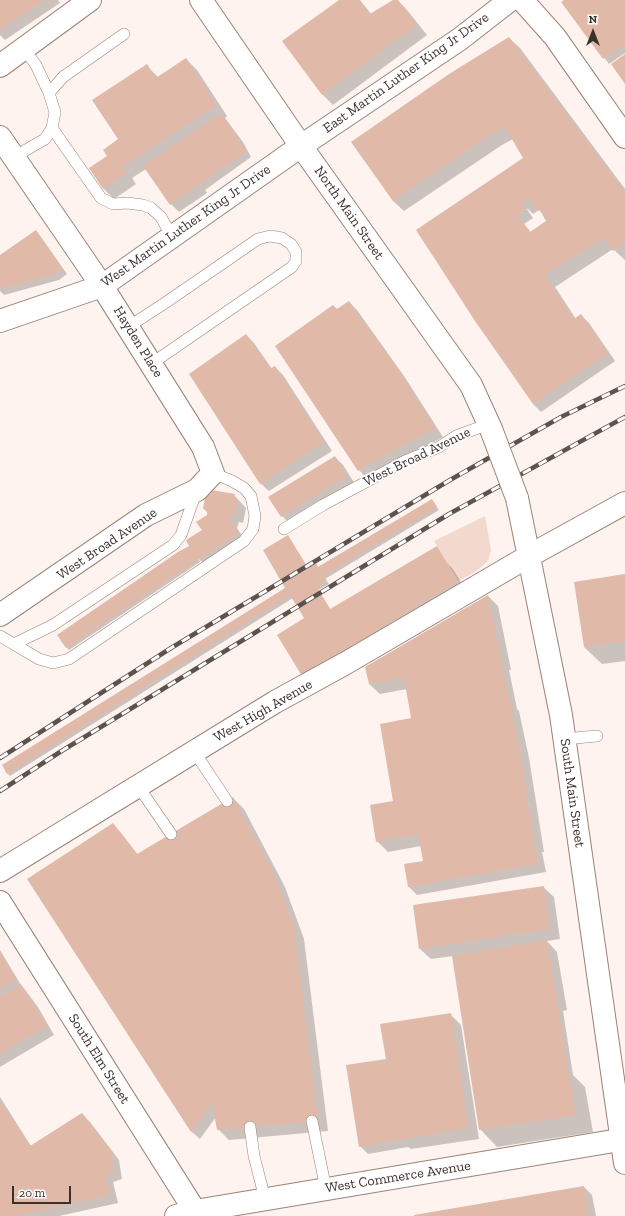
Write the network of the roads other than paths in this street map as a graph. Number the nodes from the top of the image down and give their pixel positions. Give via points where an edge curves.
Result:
1 (90, 0) edge
2 (201, 0) edge
3 (510, 0) edge
4 (522, 0) edge
5 (124, 34) dead end
6 (24, 49) junction
7 (0, 66) edge
8 (49, 93) junction
9 (52, 128) junction
10 (0, 137) edge
11 (625, 137) edge
12 (301, 146) junction
13 (14, 157) junction
14 (172, 237) junction
15 (102, 286) junction
16 (0, 321) edge
17 (128, 327) junction
18 (151, 364) junction
19 (490, 426) junction
20 (213, 473) junction
21 (197, 490) junction
22 (625, 503) edge
23 (284, 528) dead end
24 (529, 556) junction
25 (0, 615) edge
26 (0, 636) edge
27 (14, 644) junction
28 (597, 736) dead end
29 (564, 739) junction
30 (194, 751) junction
31 (138, 786) junction
32 (226, 801) dead end
33 (171, 834) dead end
34 (0, 871) edge
35 (0, 902) edge
36 (312, 1121) dead end
37 (250, 1127) dead end
38 (623, 1140) edge
39 (625, 1163) edge
40 (326, 1189) junction
41 (265, 1199) junction
42 (189, 1214) edge

1 - 6 street
2 - 12 street, North Main Street
3 - 12 street, East Martin Luther King Jr Drive via 460,39
4 - 11 street via 555,37
5 - 8 lane via 63,77
6 - 7 street
6 - 8 lane via 36,65
8 - 9 lane via 54,112
9 - 13 lane via 46,139
9 - 14 lane via 101,198 113,204 128,203 151,208 161,217
10 - 13 street, Hayden Place
12 - 14 street, West Martin Luther King Jr Drive
12 - 19 street, North Main Street via 471,385
13 - 15 street, Hayden Place
14 - 15 street, West Martin Luther King Jr Drive
15 - 16 street, West Martin Luther King Jr Drive
15 - 17 street, Hayden Place
17 - 18 street, Hayden Place
17 - 18 lane via 258,239 270,236 282,238 294,248 296,261 292,267
18 - 20 street, Hayden Place via 203,447
19 - 23 lane, West Broad Avenue via 456,436 439,447 405,461
19 - 24 street, South Main Street, bridge via 517,498
20 - 21 street, West Broad Avenue
20 - 27 lane via 232,480 251,496 255,516 253,529 244,541 69,660 53,663 39,659
21 - 25 street, West Broad Avenue via 146,515
21 - 27 lane via 181,535 173,544 53,625
22 - 24 street, West High Avenue
24 - 29 street, South Main Street
24 - 30 street, West High Avenue
26 - 27 lane
28 - 29 lane
29 - 38 street, South Main Street
30 - 31 street, West High Avenue
30 - 32 lane
31 - 33 lane
31 - 34 street, West High Avenue
35 - 42 street, South Elm Street
36 - 40 lane
37 - 41 lane
38 - 39 street, South Main Street
38 - 40 street, West Commerce Avenue
40 - 41 street, West Commerce Avenue
41 - 42 street, West Commerce Avenue

